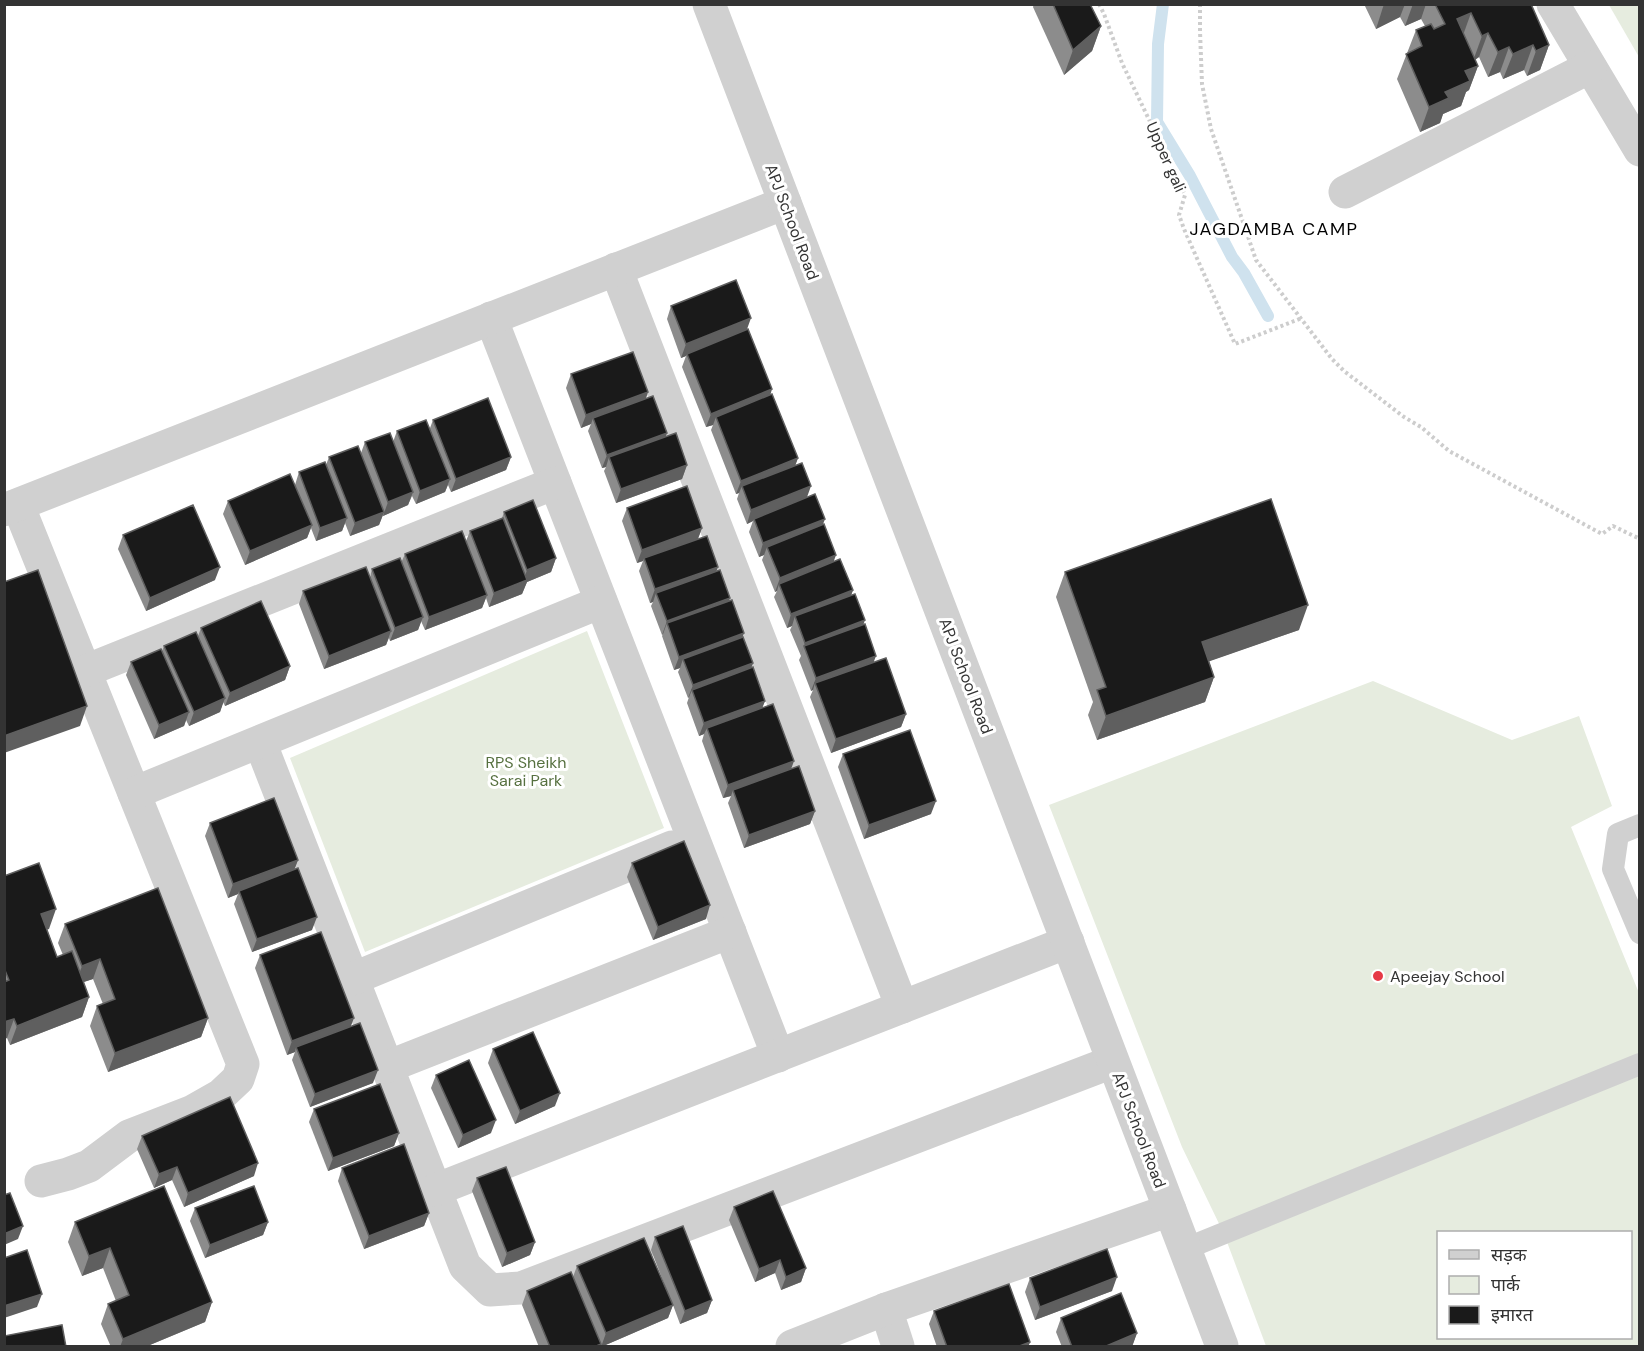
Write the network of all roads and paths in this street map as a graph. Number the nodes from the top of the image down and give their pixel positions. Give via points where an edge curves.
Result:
1 (709, 4) edge
2 (1099, 4) edge
3 (1200, 4) edge
4 (1553, 4) edge
5 (1590, 67) junction
6 (1640, 150) edge
7 (1345, 192) dead end
8 (785, 203) junction
9 (616, 269) junction
10 (490, 318) junction
11 (1302, 318) junction
12 (555, 483) junction
13 (11, 508) edge
14 (1640, 539) edge
15 (601, 602) junction
16 (85, 671) junction
17 (260, 742) junction
18 (134, 794) junction
19 (1640, 825) edge
20 (693, 839) junction
21 (730, 932) junction
22 (1640, 933) edge
23 (1068, 942) junction
24 (352, 979) junction
25 (902, 1007) junction
26 (778, 1056) junction
27 (1112, 1062) junction
28 (1640, 1064) edge
29 (387, 1067) junction
30 (41, 1181) dead end
31 (435, 1190) junction
32 (1170, 1210) junction
33 (1185, 1250) junction
34 (886, 1309) junction
35 (792, 1347) edge
36 (898, 1347) edge
37 (1222, 1347) edge

1 - 8 street, APJ School Road
2 - 11 path, Upper gali via 1122,63 1185,195 1179,215 1184,230 1235,344
3 - 11 path via 1202,84 1211,129 1256,260
4 - 5 street
5 - 6 street
5 - 7 street
8 - 9 street
8 - 23 street, APJ School Road
9 - 10 street
9 - 25 street
10 - 12 street
10 - 13 street
11 - 14 path via 1344,371 1449,451 1602,534 1613,526
12 - 15 street
12 - 16 street
13 - 16 street
15 - 17 street
15 - 20 street
16 - 18 street
17 - 18 street
17 - 24 street
18 - 30 street via 243,1064 238,1079 221,1095 191,1112 129,1136 89,1166
19 - 22 lane via 1618,834 1613,869
20 - 21 street
20 - 24 street
21 - 26 street
21 - 29 street
23 - 25 street
23 - 27 street, APJ School Road
24 - 29 street
25 - 26 street
26 - 31 street
27 - 31 street via 521,1287 490,1290 465,1266
27 - 32 street, APJ School Road
28 - 33 lane
29 - 31 street
32 - 33 street, APJ School Road
32 - 34 street
33 - 37 street, APJ School Road
34 - 35 street
34 - 36 street

